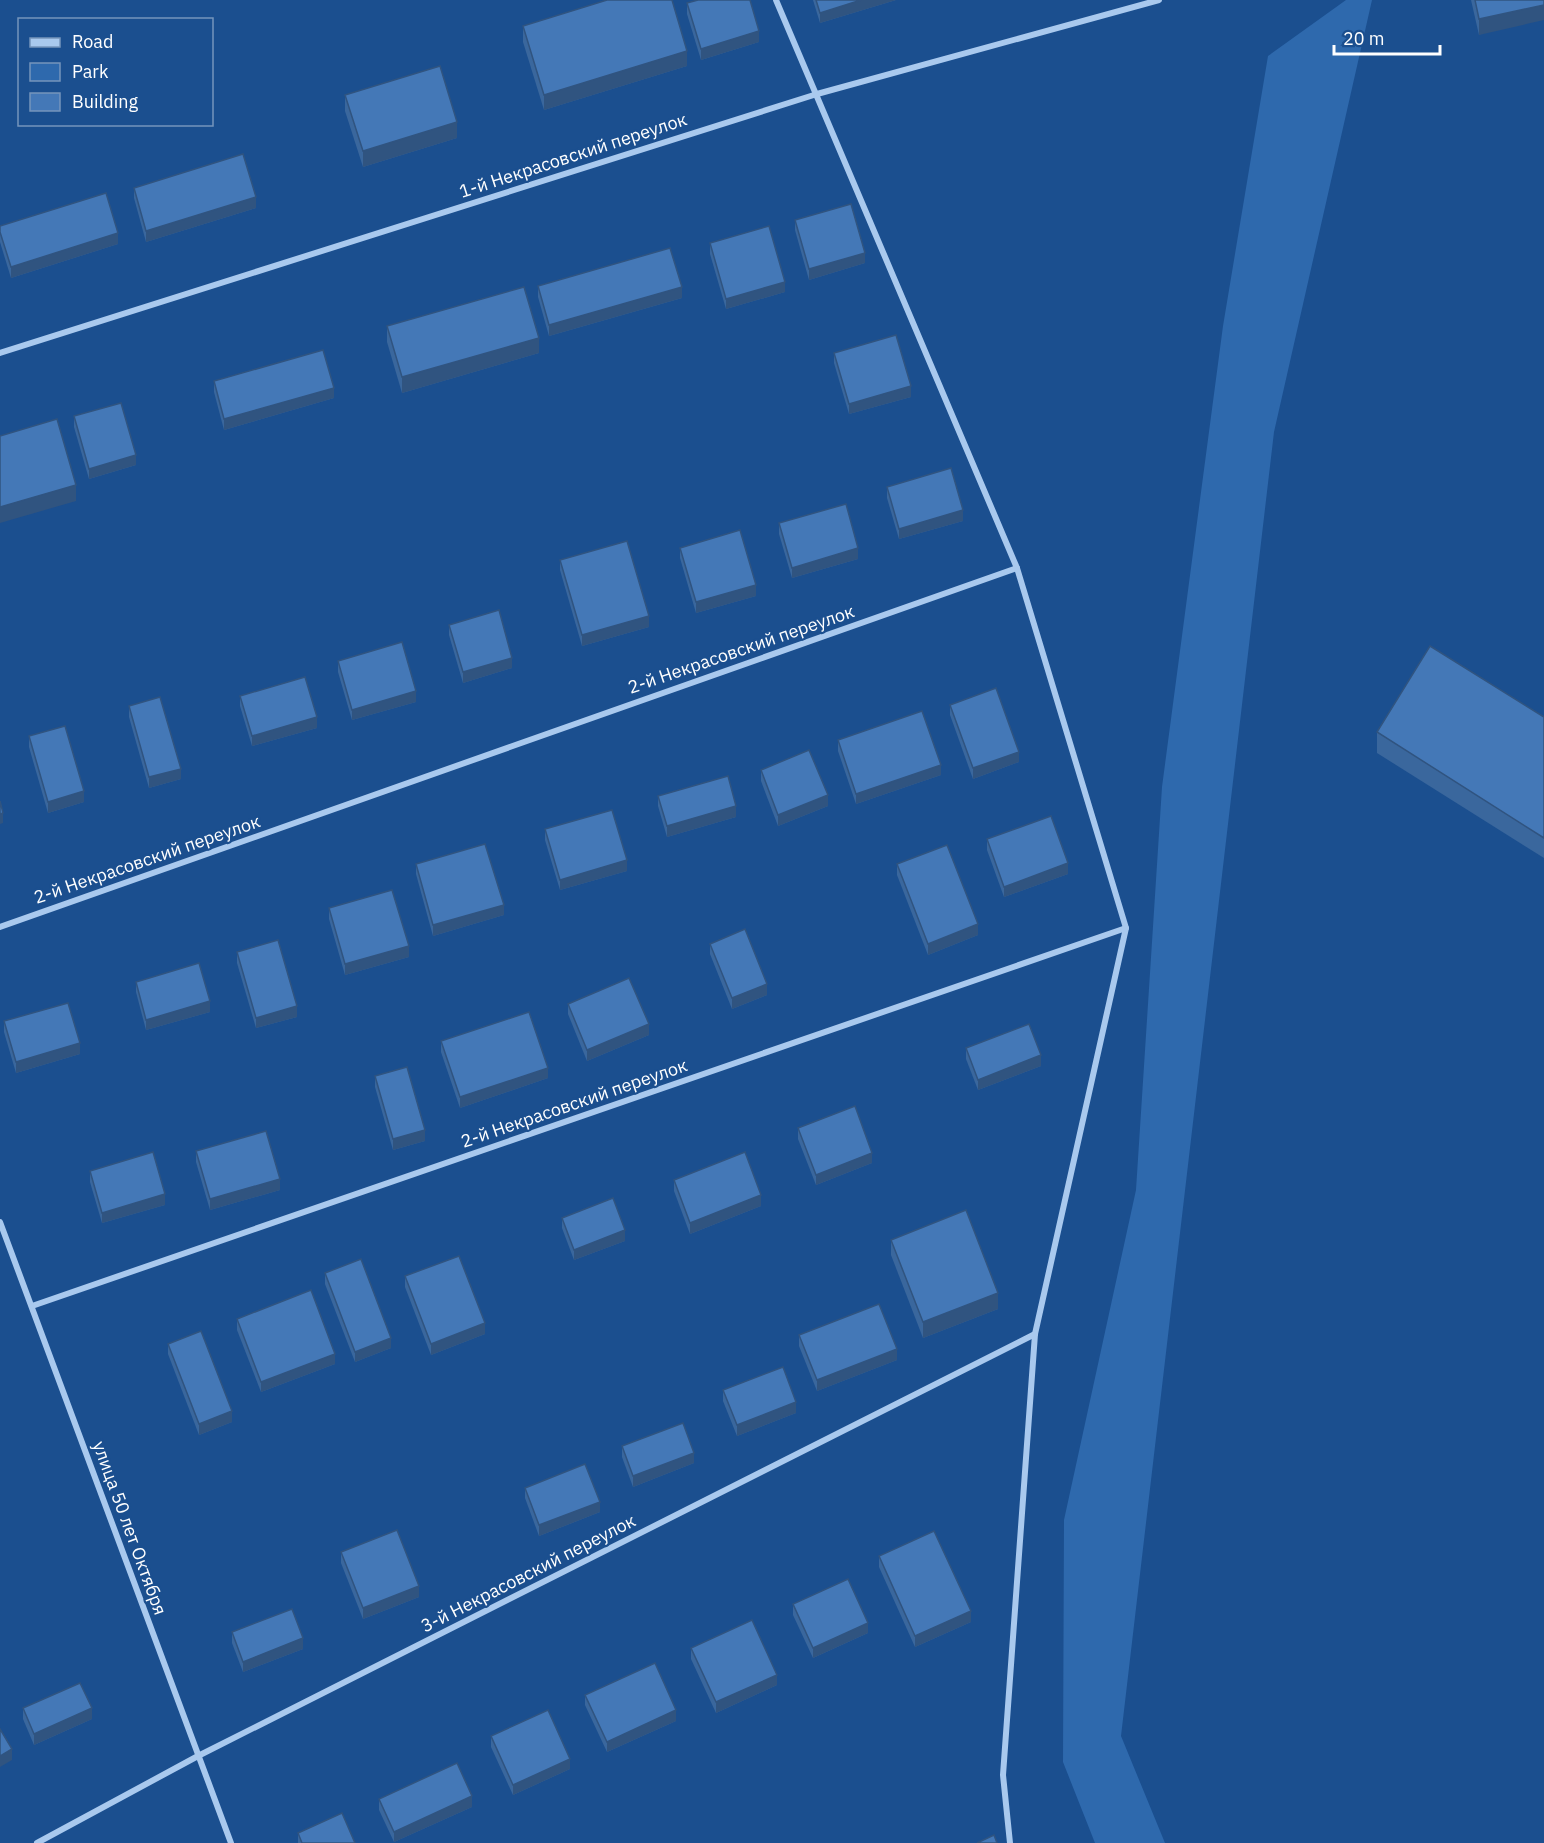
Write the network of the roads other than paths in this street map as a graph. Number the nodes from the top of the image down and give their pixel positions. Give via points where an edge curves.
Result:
1 (776, 0) edge
2 (1159, 0) edge
3 (817, 94) junction
4 (0, 353) edge
5 (1017, 568) junction
6 (0, 927) edge
7 (1126, 928) junction
8 (0, 1222) edge
9 (32, 1306) junction
10 (1035, 1334) junction
11 (198, 1756) junction
12 (37, 1843) edge
13 (231, 1843) edge
14 (1010, 1843) edge

1 - 3 street
2 - 3 street, 1-й Некрасовский переулок
3 - 4 street, 1-й Некрасовский переулок
3 - 5 street
5 - 6 street, 2-й Некрасовский переулок
5 - 7 street
7 - 9 street, 2-й Некрасовский переулок
7 - 10 street
8 - 9 street, улица 50 лет Октября
9 - 11 street, улица 50 лет Октября
10 - 11 street, 3-й Некрасовский переулок
10 - 14 street via 1003,1775
11 - 12 street, 3-й Некрасовский переулок
11 - 13 street, улица 50 лет Октября

